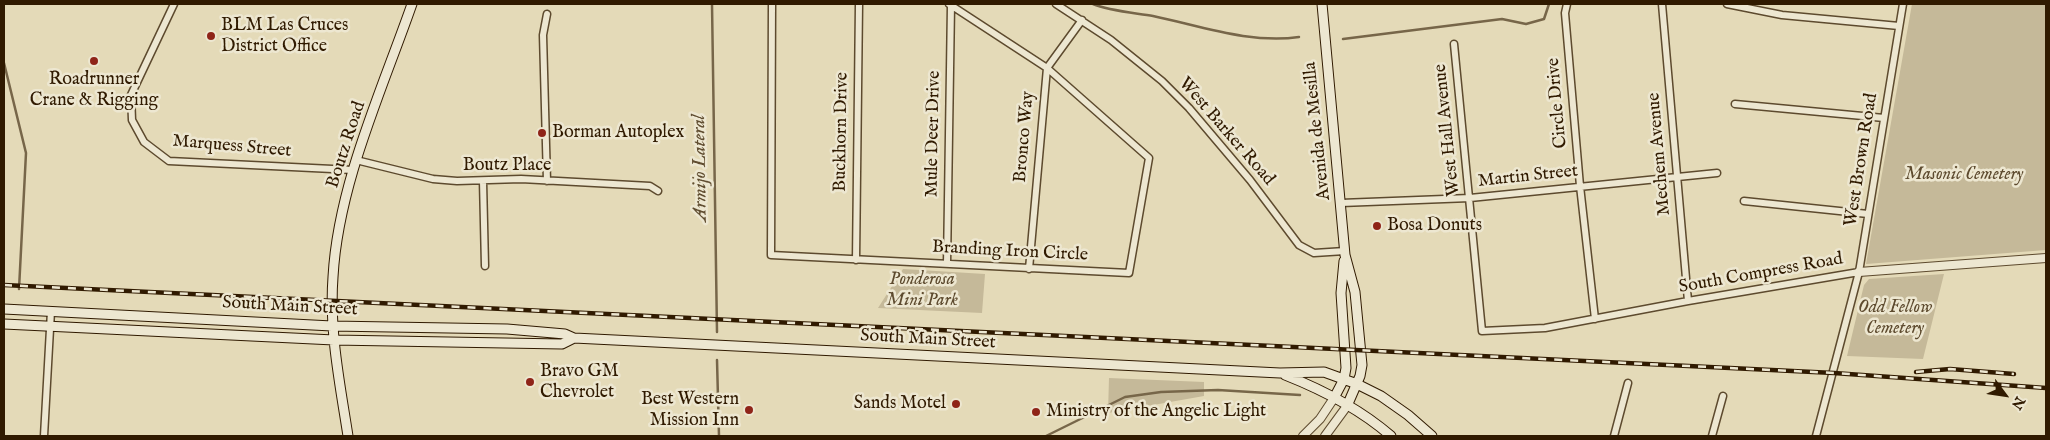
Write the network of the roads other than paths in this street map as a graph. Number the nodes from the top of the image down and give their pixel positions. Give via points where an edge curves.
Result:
1 (174, 4) edge
2 (412, 4) edge
3 (772, 4) edge
4 (859, 4) edge
5 (950, 4) edge
6 (1056, 4) edge
7 (1322, 4) edge
8 (1567, 4) edge
9 (1662, 4) edge
10 (1727, 4) edge
11 (1903, 4) edge
12 (548, 14) dead end
13 (1082, 20) junction
14 (1899, 26) junction
15 (1454, 44) dead end
16 (1047, 68) junction
17 (1736, 104) dead end
18 (1884, 118) junction
19 (356, 160) junction
20 (353, 170) junction
21 (1718, 173) dead end
22 (1676, 178) junction
23 (483, 181) junction
24 (547, 181) junction
25 (1580, 186) junction
26 (658, 191) dead end
27 (1470, 198) junction
28 (1744, 201) dead end
29 (1341, 203) junction
30 (1868, 214) junction
31 (1345, 253) junction
32 (2046, 258) edge
33 (856, 260) junction
34 (947, 264) junction
35 (485, 266) dead end
36 (1029, 269) junction
37 (1859, 272) junction
38 (1688, 301) junction
39 (4, 309) edge
40 (51, 311) junction
41 (1596, 319) junction
42 (4, 324) edge
43 (50, 326) junction
44 (332, 326) junction
45 (1482, 331) joint
46 (574, 338) junction
47 (334, 340) junction
48 (1280, 373) junction
49 (1344, 379) junction
50 (1628, 383) dead end
51 (1357, 384) junction
52 (1723, 396) dead end
53 (1334, 398) junction
54 (1347, 406) junction
55 (44, 436) edge
56 (348, 436) edge
57 (1303, 436) edge
58 (1325, 436) edge
59 (1391, 436) edge
60 (1432, 436) edge
61 (1614, 436) edge
62 (1712, 436) edge
63 (1816, 436) edge

1 - 20 street, Marquess Street via 131,95 132,120 144,142 169,161
2 - 19 main road, Boutz Road
3 - 33 street, Branding Iron Circle via 771,255
4 - 33 street, Buckhorn Drive
5 - 16 street, Branding Iron Circle
5 - 34 street, Mule Deer Drive
6 - 13 street, West Barker Road
7 - 29 main road, Avenida de Mesilla
8 - 25 street, Circle Drive via 1565,13
9 - 22 street, Mechem Avenue
10 - 14 street via 1782,15
11 - 14 street, West Brown Road
12 - 24 street via 543,34
13 - 16 street, Bronco Way
13 - 31 street, West Barker Road via 1138,61 1189,108 1299,245 1314,253
14 - 18 street, West Brown Road
15 - 27 street, West Hall Avenue
16 - 36 street, Bronco Way
16 - 36 street, Branding Iron Circle via 1149,158 1129,273
17 - 18 street
18 - 30 street, West Brown Road
19 - 20 main road, Boutz Road
19 - 23 street, Boutz Place via 433,179
20 - 44 main road, Boutz Road via 338,235
21 - 22 street, Martin Street
22 - 25 street, Martin Street
22 - 38 street, Mechem Avenue
23 - 24 street, Boutz Place
23 - 35 street
24 - 26 street, Boutz Place via 650,186
25 - 27 street, Martin Street
25 - 41 street, Circle Drive
27 - 29 street, Martin Street
27 - 45 street, West Hall Avenue
28 - 30 street
29 - 31 main road, Avenida de Mesilla
30 - 37 street, West Brown Road
31 - 49 main road, Avenida de Mesilla via 1341,293 1346,350
31 - 51 main road, Avenida de Mesilla via 1354,292 1361,351 1362,365
32 - 37 street, South Compress Road
33 - 34 street, Branding Iron Circle
34 - 36 street, Branding Iron Circle
37 - 38 street, South Compress Road
37 - 63 street, West Brown Road
38 - 41 street, South Compress Road
39 - 40 main road, South Main Street
40 - 43 street
40 - 44 main road, South Main Street
41 - 45 street, South Compress Road via 1545,328
42 - 43 main road, South Main Street
43 - 47 main road, South Main Street
43 - 55 street
44 - 46 main road, South Main Street via 507,329 564,334
44 - 47 main road, Boutz Road
46 - 47 main road, South Main Street via 562,344
46 - 48 main road, South Main Street
47 - 56 main road, Boutz Road
48 - 49 main road, South Main Street via 1324,372
48 - 53 main road, South Main Street
49 - 51 main road, South Main Street
49 - 53 main road, Avenida de Mesilla
50 - 61 street
51 - 54 main road, Avenida de Mesilla
51 - 60 main road, South Main Street via 1381,396
52 - 62 street
53 - 54 main road, South Main Street
53 - 57 street
54 - 58 street
54 - 59 main road, South Main Street via 1368,417

